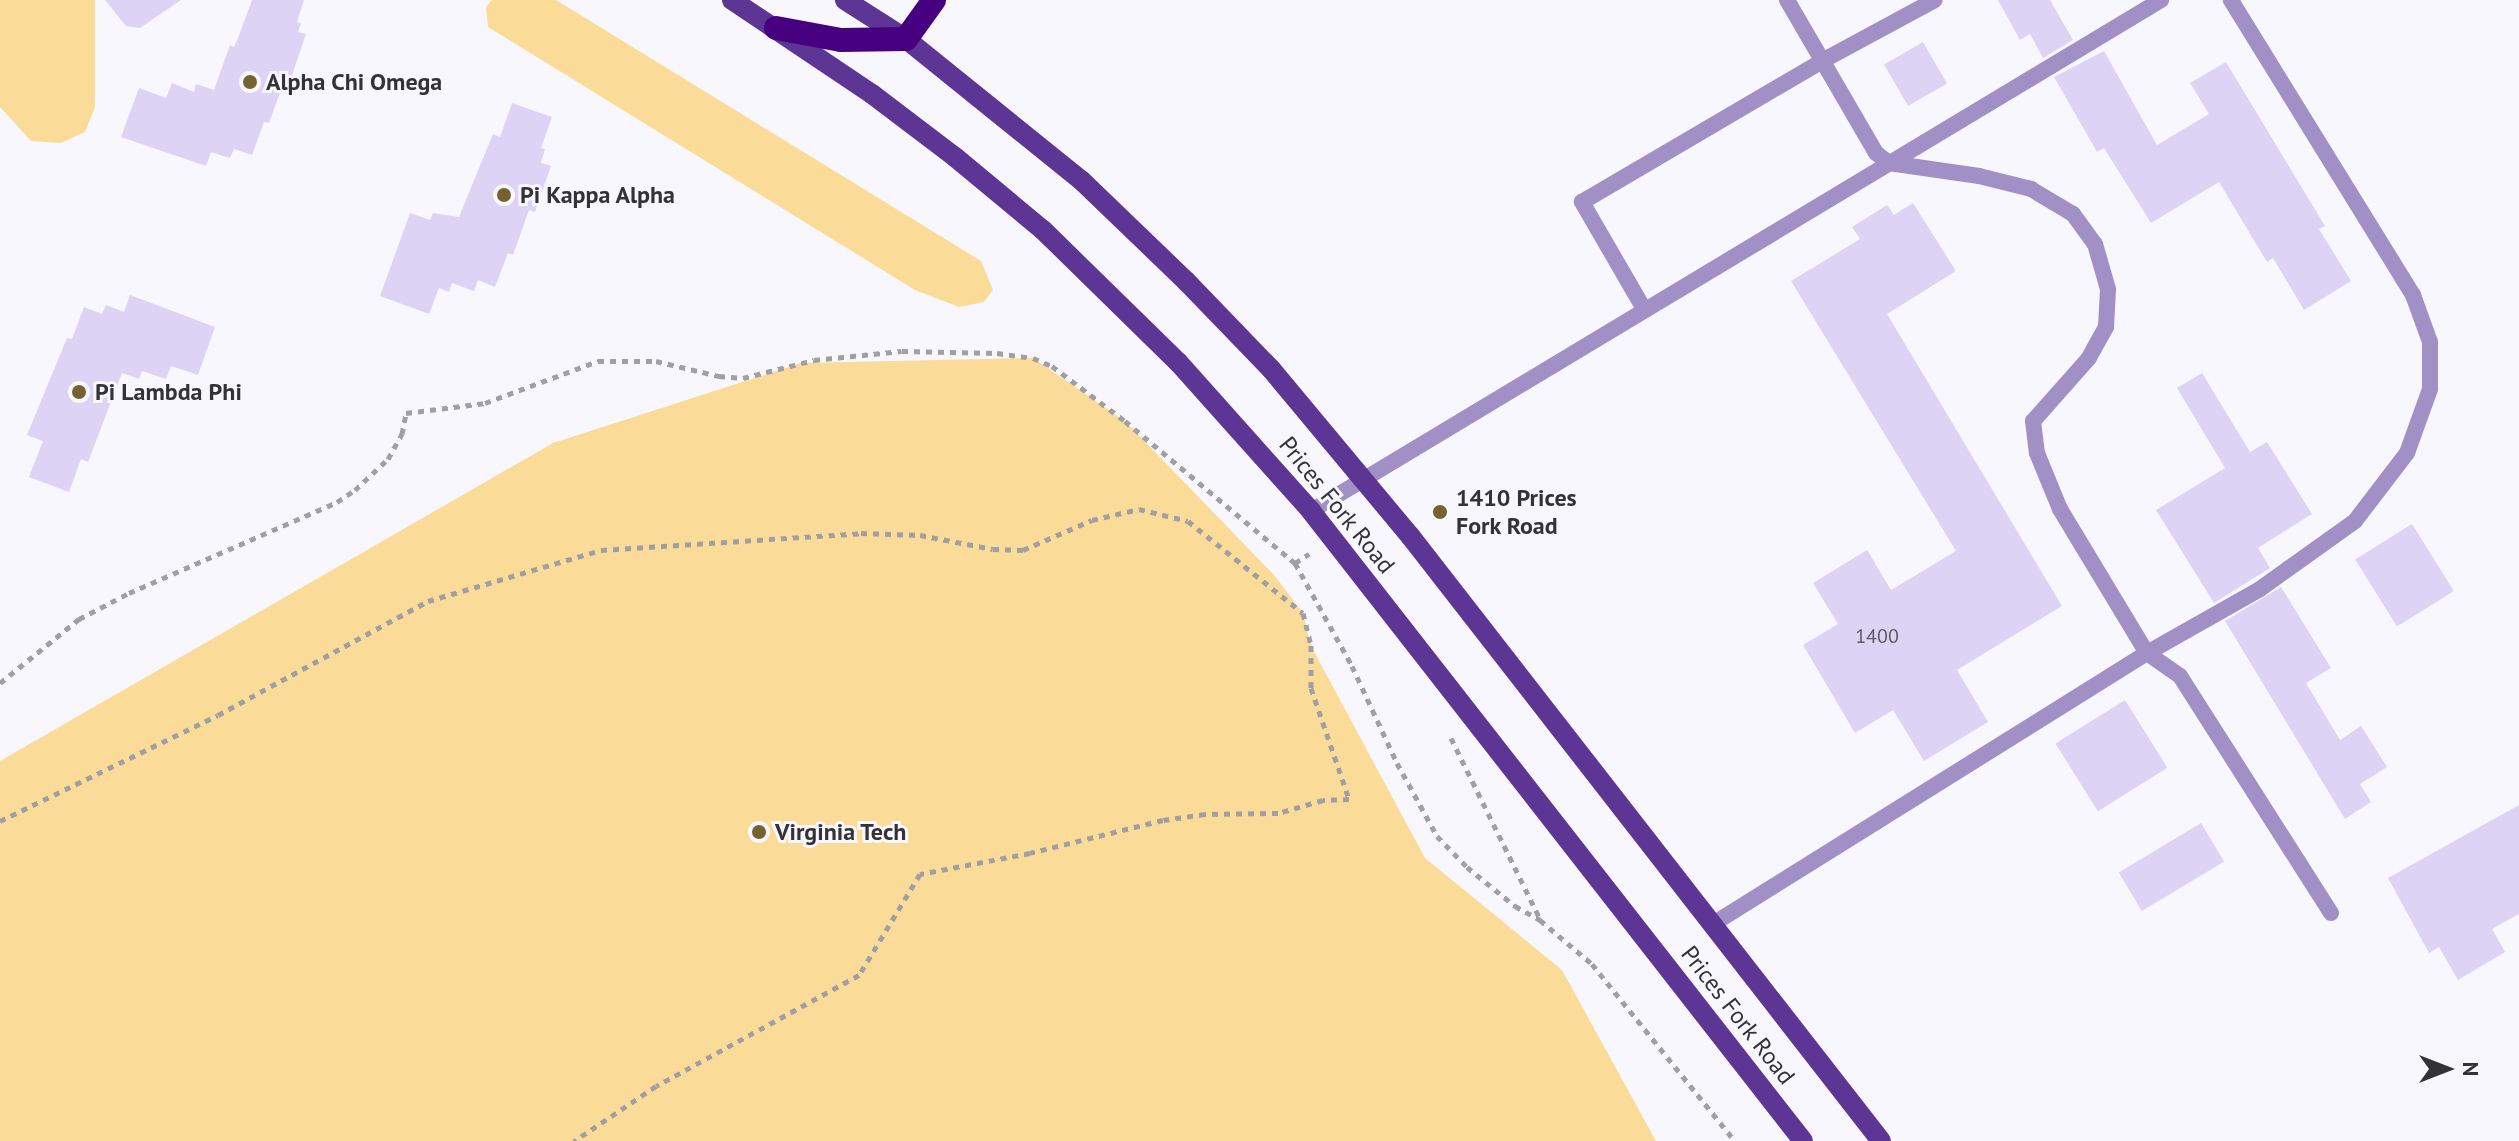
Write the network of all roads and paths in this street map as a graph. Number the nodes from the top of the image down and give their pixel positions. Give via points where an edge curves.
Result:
1 (732, 0) edge
2 (845, 0) edge
3 (934, 0) edge
4 (1787, 0) edge
5 (1935, 0) edge
6 (2161, 0) edge
7 (2231, 0) edge
8 (776, 28) junction
9 (906, 39) junction
10 (1822, 61) junction
11 (1889, 163) junction
12 (1644, 309) junction
13 (1364, 477) junction
14 (1311, 511) junction
15 (1309, 554) dead end
16 (1295, 563) junction
17 (2147, 653) junction
18 (0, 683) edge
19 (1444, 724) dead end
20 (0, 821) edge
21 (2331, 913) dead end
22 (1540, 920) junction
23 (1713, 924) junction
24 (574, 1141) edge
25 (1735, 1141) edge
26 (1803, 1141) edge
27 (1881, 1141) edge

1 - 8 main road, Prices Fork Road
2 - 9 main road, Prices Fork Road
3 - 9 highway
4 - 10 lane
5 - 10 lane
6 - 11 lane
7 - 17 lane via 2413,295 2430,342 2430,389 2407,453 2355,521 2260,589
8 - 9 highway via 841,40
8 - 14 main road, Prices Fork Road via 872,94 1043,230 1178,362
9 - 13 main road, Prices Fork Road via 1081,180 1271,369
10 - 11 lane via 1876,153
10 - 12 lane via 1582,202
11 - 12 lane
11 - 17 lane via 2031,189 2073,214 2095,244 2108,289 2106,327 2089,358 2033,421 2035,443 2060,509
12 - 13 lane
13 - 14 lane
13 - 23 main road, Prices Fork Road
14 - 26 main road, Prices Fork Road
15 - 16 path
16 - 18 path via 1125,421 1052,366 1033,358 902,351 814,360 743,378 656,361 598,361 485,403 406,413 388,459 346,496 79,619
16 - 22 path via 1437,836 1467,867
17 - 21 lane via 2180,676
17 - 23 lane
19 - 22 path
20 - 24 path via 230,709 428,601 601,550 861,533 920,535 1023,550 1092,520 1139,509 1188,521 1303,613 1311,645 1311,688 1349,799 1323,800 1278,813 1163,820 920,874 859,975 656,1086
22 - 25 path via 1592,964
23 - 27 main road, Prices Fork Road

